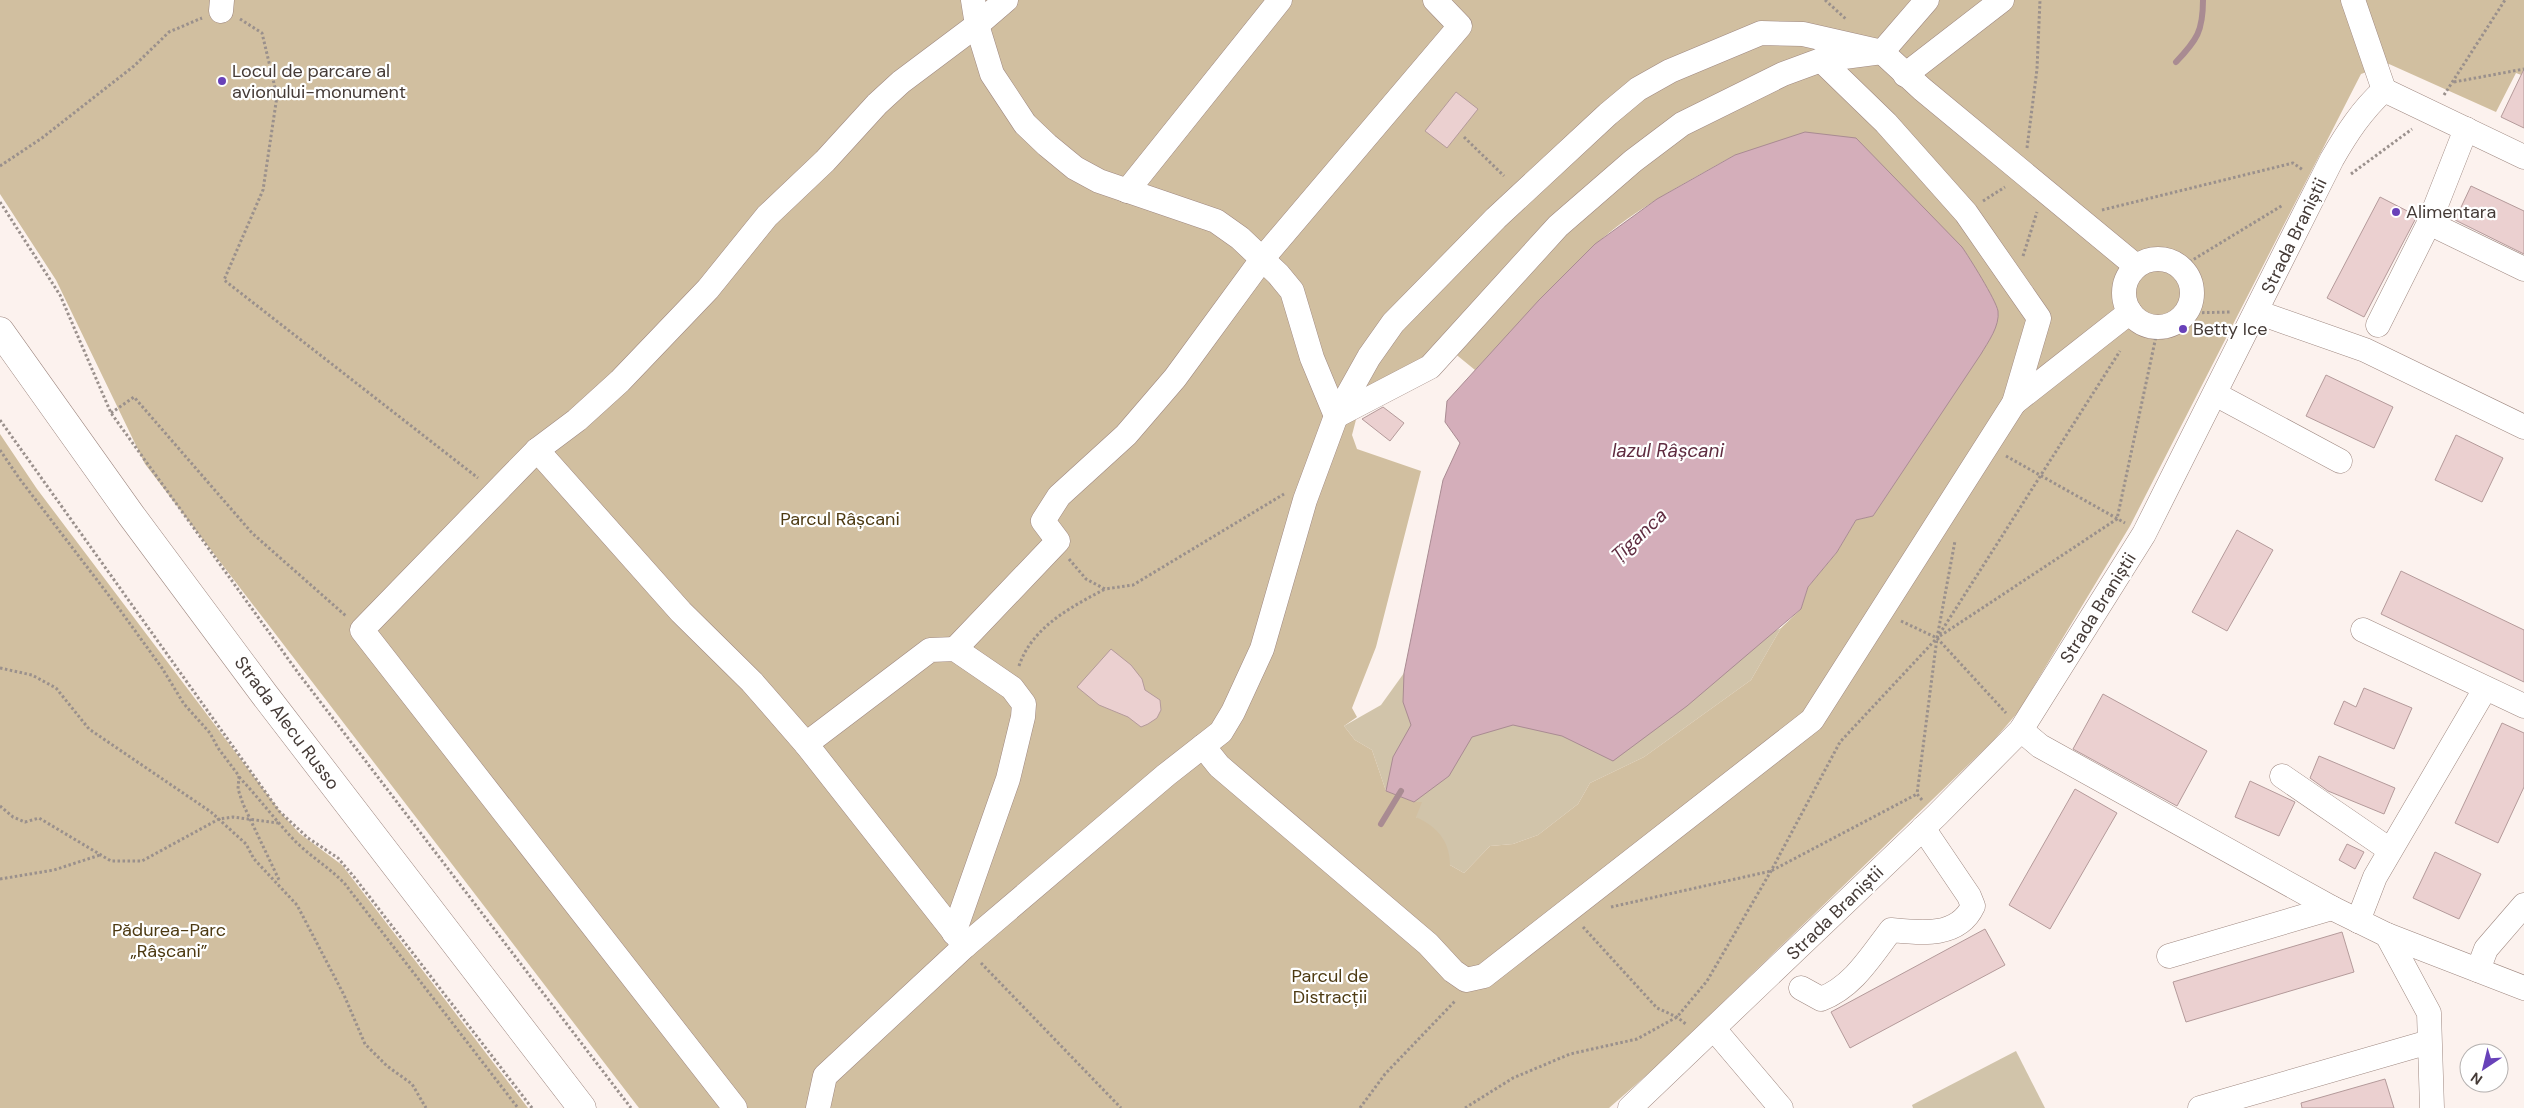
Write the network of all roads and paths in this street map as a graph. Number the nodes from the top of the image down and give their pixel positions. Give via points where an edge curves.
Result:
1 (973, 0) edge
2 (1006, 0) edge
3 (1280, 0) edge
4 (1435, 0) edge
5 (1927, 0) edge
6 (2002, 0) edge
7 (2040, 0) edge
8 (2353, 0) edge
9 (2505, 0) edge
10 (221, 6) edge
11 (977, 26) junction
12 (1882, 52) junction
13 (1821, 60) junction
14 (2524, 69) edge
15 (1906, 75) junction
16 (2453, 82) junction
17 (2384, 90) junction
18 (2432, 112) junction
19 (2466, 129) junction
20 (1464, 137) dead end
21 (2524, 157) edge
22 (0, 166) edge
23 (2024, 173) junction
24 (1504, 176) dead end
25 (2319, 183) junction
26 (2044, 190) junction
27 (1127, 191) junction
28 (0, 202) edge
29 (2286, 203) dead end
30 (1966, 213) junction
31 (2075, 216) junction
32 (2429, 223) junction
33 (1263, 258) junction
34 (2136, 266) junction
35 (2181, 267) junction
36 (2524, 269) edge
37 (2015, 283) junction
38 (2187, 312) junction
39 (2257, 312) junction
40 (2143, 321) junction
41 (2378, 325) dead end
42 (0, 331) edge
43 (2215, 394) junction
44 (2014, 403) junction
45 (111, 412) junction
46 (1336, 416) junction
47 (0, 420) edge
48 (2524, 427) edge
49 (1988, 445) junction
50 (0, 450) edge
51 (537, 450) junction
52 (2340, 461) dead end
53 (2041, 475) junction
54 (1314, 476) junction
55 (496, 492) junction
56 (2117, 519) junction
57 (2130, 526) dead end
58 (1956, 536) dead end
59 (1058, 540) junction
60 (1105, 589) junction
61 (1881, 612) junction
62 (362, 630) junction
63 (2363, 630) dead end
64 (1937, 638) junction
65 (955, 650) junction
66 (0, 668) edge
67 (1012, 688) junction
68 (2485, 689) junction
69 (2524, 706) edge
70 (2021, 730) junction
71 (806, 744) junction
72 (1203, 746) junction
73 (239, 776) junction
74 (2282, 776) dead end
75 (1916, 794) junction
76 (0, 806) edge
77 (219, 819) junction
78 (250, 819) junction
79 (1930, 822) junction
80 (279, 823) junction
81 (2390, 850) junction
82 (100, 855) junction
83 (1771, 871) junction
84 (0, 880) edge
85 (283, 887) junction
86 (2524, 905) edge
87 (1605, 908) dead end
88 (2332, 908) junction
89 (1556, 919) junction
90 (2358, 921) junction
91 (2387, 935) junction
92 (960, 940) junction
93 (2169, 956) dead end
94 (2478, 970) junction
95 (1466, 980) junction
96 (1801, 988) dead end
97 (2524, 988) edge
98 (1677, 1017) junction
99 (1709, 1034) junction
100 (2430, 1042) junction
101 (426, 1108) edge
102 (518, 1108) edge
103 (532, 1108) edge
104 (582, 1108) edge
105 (631, 1108) edge
106 (735, 1108) edge
107 (818, 1108) edge
108 (1121, 1108) edge
109 (1360, 1108) edge
110 (1465, 1108) edge
111 (1630, 1108) edge
112 (1781, 1108) edge
113 (2200, 1108) edge
114 (2432, 1108) edge

1 - 11 street
2 - 11 street
3 - 27 street
4 - 33 street via 1460,26
5 - 12 street
6 - 15 street
7 - 23 path via 2037,69
8 - 17 street
9 - 16 path
10 - 22 path via 169,32 134,66 42,138
10 - 55 path via 262,33 277,96 263,190 224,280
11 - 27 street via 992,74 1025,124 1074,168
11 - 51 street via 901,82 877,104 825,161 767,216 708,289 620,381 577,420
12 - 13 street
12 - 15 street
12 - 46 street via 1803,34 1761,33 1670,71 1638,90 1496,218 1393,323 1369,357
13 - 30 street via 1886,123
13 - 46 street via 1783,74 1682,124 1633,160 1558,226 1430,367
14 - 16 path
15 - 23 street
16 - 18 path
17 - 18 street
17 - 25 street, Strada Braniștii via 2352,124
18 - 19 street
18 - 25 path via 2340,182
19 - 21 street
19 - 32 street
20 - 24 path
23 - 26 street
23 - 30 path
25 - 31 path via 2294,163
25 - 39 street, Strada Braniștii
26 - 31 street
26 - 37 path
27 - 33 street via 1216,222
28 - 45 path via 60,295
29 - 35 path
30 - 37 street
31 - 34 street
32 - 36 street
32 - 41 street
33 - 46 street via 1292,291 1312,358
33 - 59 street via 1154,404 1113,448 1059,496 1043,521
34 - 35 street via 2154,258 2173,261
34 - 40 street via 2125,283 2124,293
35 - 38 street via 2192,284 2191,304
37 - 44 street via 2039,318
38 - 39 path
38 - 40 street via 2169,326
39 - 43 street, Strada Braniștii
39 - 48 street via 2365,350
40 - 44 street
40 - 53 path via 2124,345
40 - 56 path
42 - 104 main road, Strada Alecu Russo via 264,694
43 - 52 street
43 - 70 street, Strada Braniștii via 2144,534
44 - 49 street
45 - 62 path via 134,398 252,533
45 - 105 path via 299,674
46 - 54 street
47 - 103 path via 279,811 350,871
49 - 53 path
49 - 61 street
50 - 73 path
51 - 55 street
51 - 71 street via 681,612 752,682
53 - 56 path
53 - 64 path
54 - 60 path via 1133,585
54 - 72 street via 1262,649 1221,732
55 - 62 street
56 - 57 path
56 - 64 path
58 - 64 path
59 - 60 path via 1086,579
59 - 65 street
60 - 67 path via 1068,608 1042,629 1023,653
61 - 64 path
61 - 89 street via 1812,720
62 - 106 street
63 - 68 street
64 - 70 path
64 - 75 path
64 - 83 path via 1840,742
65 - 67 street
65 - 71 street via 930,650
66 - 77 path via 32,675 56,688 89,729
67 - 92 street via 1024,704 1023,717
68 - 69 street
68 - 81 street
70 - 79 street, Strada Braniștii
70 - 88 street via 2040,746
71 - 92 street
72 - 92 street
72 - 95 street via 1220,766
73 - 78 path via 238,789
73 - 80 path
74 - 81 street
75 - 79 path
75 - 83 path
76 - 82 path via 25,822 40,818 53,824
77 - 78 path
77 - 82 path via 142,861 111,862
77 - 85 path via 246,844 254,859
78 - 80 path
78 - 85 path
79 - 96 street via 1969,896 1973,906 1969,915 1942,931 1890,930 1856,975 1834,995 1821,999
79 - 99 street, Strada Braniștii
80 - 102 path via 315,860 333,871 345,884
81 - 90 street via 2371,885
82 - 84 path via 54,870
83 - 87 path
83 - 98 path via 1707,981
85 - 101 path via 297,905 334,975 365,1044 412,1084
86 - 94 street via 2486,949
88 - 90 street
88 - 93 street
89 - 95 street via 1484,976
89 - 98 path via 1582,926 1657,1008
90 - 91 street
91 - 94 street
91 - 100 street via 2429,1013
92 - 107 street via 825,1076
92 - 108 path
94 - 97 street
95 - 109 path via 1461,995 1385,1074
98 - 99 path
98 - 110 path via 1637,1039 1570,1054 1514,1078
99 - 111 street, Strada Braniștii
99 - 112 street
100 - 113 street
100 - 114 street

